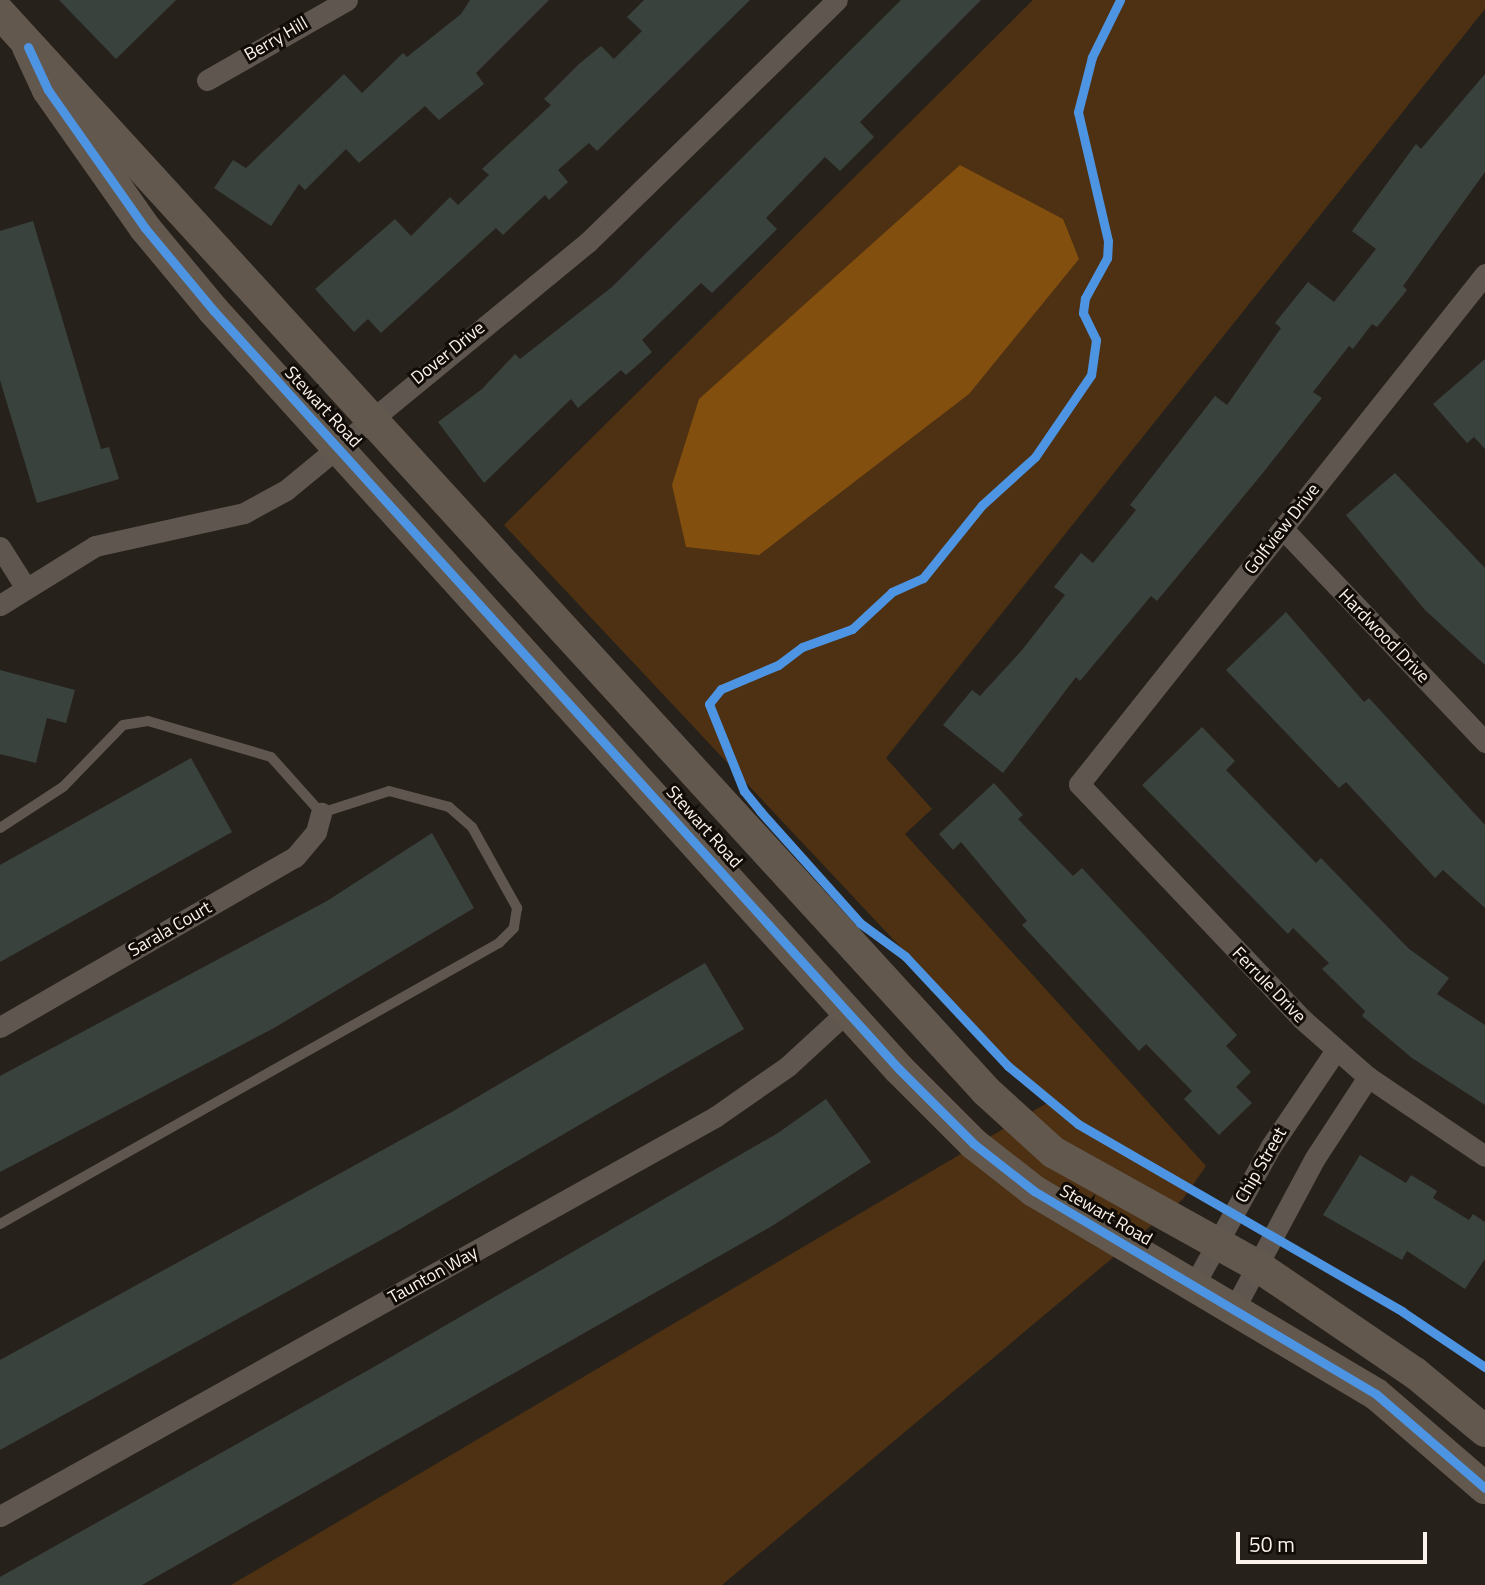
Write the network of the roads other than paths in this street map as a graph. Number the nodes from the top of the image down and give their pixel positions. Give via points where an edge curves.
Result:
1 (347, 0) edge
2 (837, 0) edge
3 (0, 13) edge
4 (28, 47) junction
5 (206, 80) dead end
6 (1485, 274) edge
7 (369, 417) junction
8 (338, 446) junction
9 (1283, 529) junction
10 (0, 547) edge
11 (24, 585) junction
12 (0, 605) edge
13 (1485, 742) edge
14 (1079, 784) joint
15 (321, 813) junction
16 (0, 828) edge
17 (849, 1010) junction
18 (0, 1027) edge
19 (1336, 1050) junction
20 (1368, 1076) junction
21 (1485, 1156) edge
22 (0, 1224) edge
23 (1217, 1242) junction
24 (1256, 1265) junction
25 (1194, 1285) junction
26 (1234, 1309) junction
27 (1485, 1431) edge
28 (1485, 1488) edge
29 (0, 1516) edge

1 - 5 street, Berry Hill
2 - 7 street, Dover Drive via 588,242
3 - 4 street, Stewart Road
4 - 7 street, Stewart Road
4 - 8 street, Stewart Road via 48,90 145,228
6 - 9 street, Golfview Drive
7 - 8 street, Dover Drive
7 - 23 street, Stewart Road via 986,1091 1053,1152
8 - 11 street, Dover Drive via 286,490 244,513 119,538
8 - 17 street, Stewart Road
9 - 13 street, Hardwood Drive
9 - 14 street, Golfview Drive
10 - 11 street
11 - 12 street, Dover Drive
14 - 19 street, Ferrule Drive
15 - 16 lane via 271,757 136,720 114,734 63,787
15 - 18 street, Sarala Court via 316,832 295,857
15 - 22 lane via 388,791 449,807 472,827 517,908 513,928 499,943
17 - 25 street, Stewart Road via 974,1144 1034,1191
17 - 29 street, Taunton Way via 788,1066 715,1117
19 - 20 street, Ferrule Drive
19 - 23 street, Chip Street via 1270,1146
20 - 21 street, Ferrule Drive
20 - 24 street
23 - 24 street, Stewart Road
23 - 25 street, Chip Street
24 - 26 street
24 - 27 street, Stewart Road via 1415,1373
25 - 26 street, Stewart Road
26 - 28 street, Stewart Road via 1376,1394

